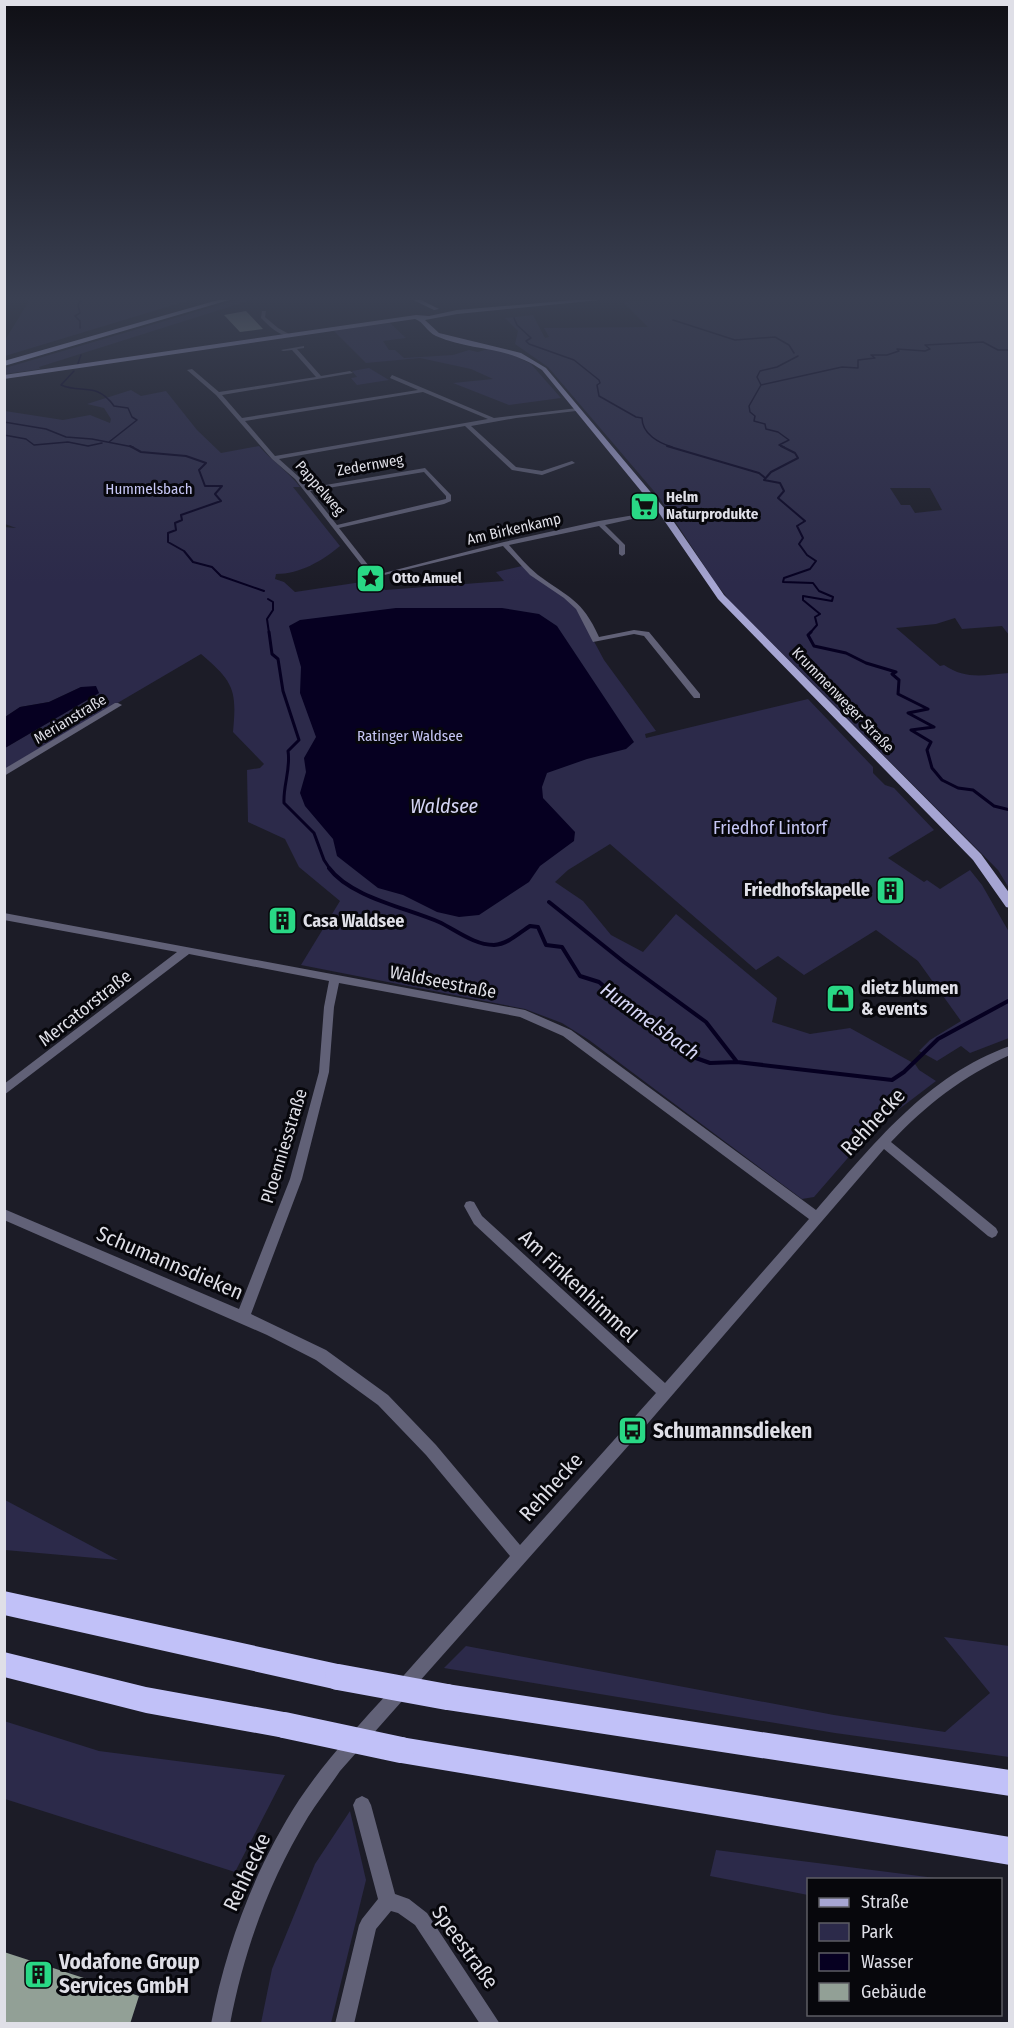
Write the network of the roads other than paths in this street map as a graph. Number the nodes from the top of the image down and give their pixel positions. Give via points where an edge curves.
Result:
1 (218, 394) edge
2 (398, 395) edge
3 (430, 395) edge
4 (565, 395) edge
5 (576, 409) junction
6 (240, 420) junction
7 (495, 420) junction
8 (467, 424) junction
9 (274, 458) junction
10 (572, 463) dead end
11 (306, 490) junction
12 (662, 511) junction
13 (599, 523) junction
14 (336, 527) junction
15 (504, 544) junction
16 (622, 554) dead end
17 (374, 577) joint
18 (697, 696) dead end
19 (118, 705) dead end
20 (4, 773) edge
21 (1010, 904) edge
22 (4, 916) edge
23 (186, 951) junction
24 (335, 979) junction
25 (1010, 1050) edge
26 (4, 1091) edge
27 (882, 1142) junction
28 (470, 1206) dead end
29 (4, 1214) edge
30 (817, 1218) junction
31 (992, 1232) dead end
32 (243, 1317) junction
33 (664, 1391) junction
34 (519, 1555) junction
35 (4, 1603) edge
36 (4, 1664) edge
37 (1010, 1783) edge
38 (362, 1805) dead end
39 (1010, 1851) edge
40 (388, 1901) junction
41 (220, 2024) edge
42 (344, 2024) edge
43 (491, 2024) edge

1 - 6 street, Pappelweg
2 - 6 street
3 - 7 street
4 - 5 main road, Krummenweger Straße
5 - 7 street
5 - 12 main road, Krummenweger Straße
6 - 9 street, Pappelweg
7 - 8 street
8 - 9 street
8 - 10 street via 514,469 542,472
9 - 11 street, Pappelweg
11 - 14 street, Pappelweg
11 - 14 street, Zedernweg via 425,470 449,496 450,500 442,503
12 - 13 street, Am Birkenkamp
12 - 21 main road, Krummenweger Straße via 721,597 977,857
13 - 15 street, Am Birkenkamp
13 - 16 street via 622,545
14 - 17 street, Pappelweg
15 - 17 street, Am Birkenkamp
15 - 18 street via 536,576 582,609 596,640 634,632 646,634
19 - 20 street, Merianstraße
22 - 23 street, Waldseestraße
23 - 24 street, Waldseestraße
23 - 26 street, Mercatorstraße
24 - 30 street, Waldseestraße via 521,1013 545,1022 567,1033
24 - 32 street, Ploenniesstraße via 324,1072 299,1168
25 - 27 street, Rehhecke via 950,1080 919,1104
27 - 30 street, Rehhecke
27 - 31 street
28 - 33 street, Am Finkenhimmel via 478,1220
29 - 32 street, Schumannsdieken
30 - 33 street, Rehhecke
32 - 34 street, Schumannsdieken via 321,1355 383,1401 431,1450
33 - 34 street, Rehhecke
34 - 41 street, Rehhecke via 334,1765 298,1817 256,1900 226,1988
35 - 37 highway, bridge via 338,1677 447,1697
36 - 39 highway, bridge via 146,1700 401,1750
38 - 40 street
40 - 42 street via 368,1925
40 - 43 street, Speestraße via 403,1905 421,1919

